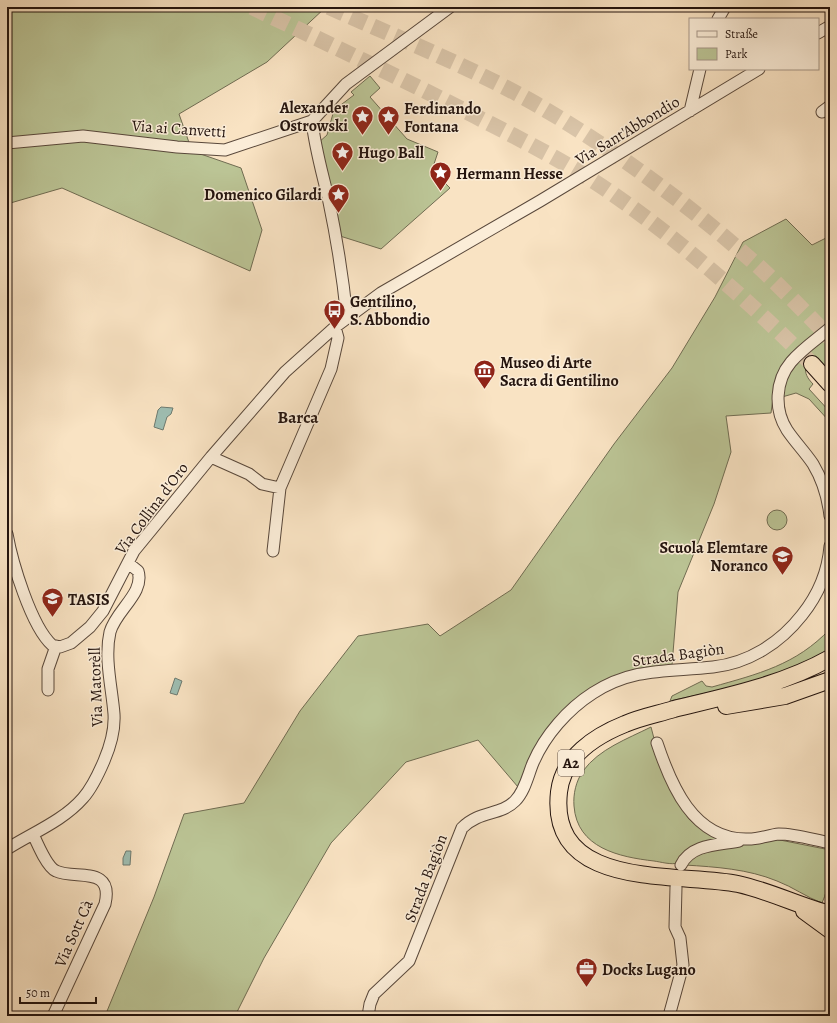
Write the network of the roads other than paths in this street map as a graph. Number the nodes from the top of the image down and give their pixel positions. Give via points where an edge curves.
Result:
1 (450, 7) edge
2 (725, 7) edge
3 (719, 18) edge
4 (830, 26) edge
5 (819, 32) edge
6 (700, 70) edge
7 (757, 70) edge
8 (690, 111) junction
9 (312, 121) junction
10 (7, 143) edge
11 (367, 302) joint
12 (347, 318) junction
13 (335, 327) junction
14 (830, 328) edge
15 (830, 384) edge
16 (830, 389) edge
17 (211, 457) junction
18 (280, 488) junction
19 (830, 516) edge
20 (7, 534) edge
21 (830, 546) edge
22 (274, 551) dead end
23 (128, 563) junction
24 (56, 646) junction
25 (830, 658) edge
26 (830, 680) edge
27 (48, 690) dead end
28 (672, 710) junction
29 (657, 743) dead end
30 (33, 834) junction
31 (746, 840) junction
32 (830, 843) edge
33 (7, 849) edge
34 (681, 865) dead end
35 (676, 887) dead end
36 (776, 896) junction
37 (830, 914) edge
38 (830, 930) edge
39 (53, 1016) edge
40 (368, 1016) edge
41 (669, 1016) edge

1 - 9 street via 346,84
2 - 3 street
4 - 5 street
6 - 8 street
7 - 8 street, Via Sant'Abbondio
8 - 11 street, Via Sant'Abbondio
9 - 10 street, Via ai Canvetti via 225,150 83,136
9 - 12 street via 329,202
11 - 12 street, Via Collina d'Oro
12 - 13 street, Via Collina d'Oro
13 - 17 street, Via Collina d'Oro via 285,372
13 - 18 street via 338,338 331,369
14 - 19 street via 797,356 786,369 780,382 778,401 784,425 807,455 820,478
15 - 16 highway via 813,365
17 - 18 street via 249,474 262,484
17 - 23 street, Via Collina d'Oro via 140,543
18 - 22 street
20 - 24 street via 13,564 32,613 45,637
21 - 40 street, Strada Bagiòn via 825,574 810,604 791,628 759,653 724,665 654,671 629,676 595,692 569,711 543,743 524,788 515,801 502,809 474,818 462,828 409,961 374,994
23 - 24 street, Via Collina d'Oro via 104,611 71,643
23 - 30 street, Via Matorèll via 138,571 140,581 137,591 116,618 110,632 108,656 114,717 108,752 93,785 82,799
24 - 27 street via 48,669
25 - 28 highway, A2 via 780,680
26 - 28 highway, A2 via 785,696 713,708
28 - 36 highway, A2 via 612,729 572,760 562,781 559,805 560,818 570,840 587,857 608,868 633,874 737,884
29 - 31 street via 665,766 693,816 713,831
30 - 33 street, Via Matorèll
30 - 39 street, Via Sott Cà via 51,867 63,873 95,877 104,885 107,895
31 - 32 street via 779,834
31 - 34 street via 699,849 690,853
35 - 41 street via 675,926 680,938 683,965
36 - 37 highway, A2
36 - 38 highway, A2 via 810,915

